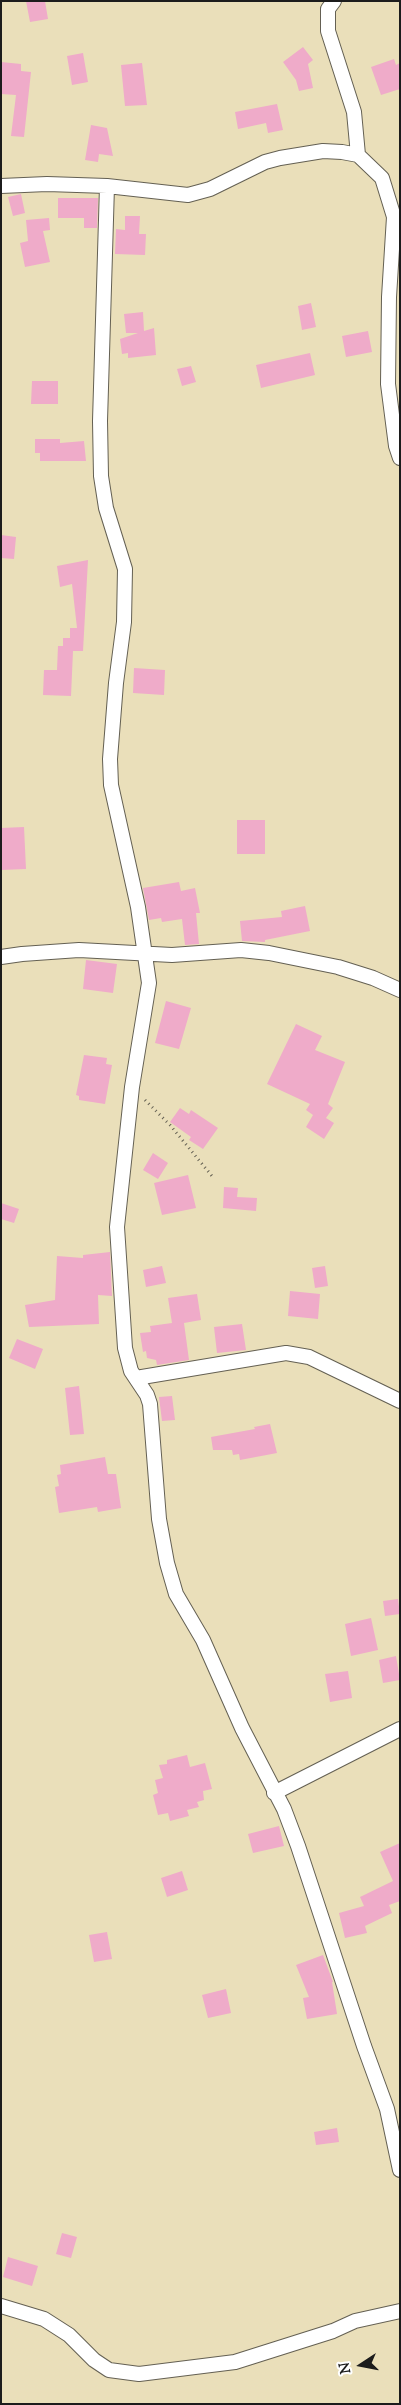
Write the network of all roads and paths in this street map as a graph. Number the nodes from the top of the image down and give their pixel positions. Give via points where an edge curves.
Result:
1 (334, 1) edge
2 (358, 155) junction
3 (1, 186) edge
4 (107, 186) junction
5 (397, 221) edge
6 (400, 458) edge
7 (144, 952) junction
8 (1, 957) edge
9 (400, 990) edge
10 (132, 1087) junction
11 (212, 1176) dead end
12 (136, 1378) junction
13 (400, 1401) edge
14 (400, 1729) edge
15 (274, 1793) junction
16 (400, 2170) edge
17 (1, 2306) edge
18 (400, 2311) edge

1 - 2 street via 328,9 328,31 354,112
2 - 4 street via 323,151 280,158 210,189 188,195
2 - 5 street via 382,178
3 - 4 street
4 - 7 street via 101,476 106,508 125,569 124,622 110,759 112,785 138,907
5 - 6 street via 389,297 388,384
7 - 8 street via 79,950
7 - 9 street via 172,955 242,950 269,953 338,967
7 - 10 street via 149,983
10 - 11 path via 170,1125
10 - 12 street via 116,1235 125,1348
12 - 13 street via 286,1353 309,1357
12 - 15 street via 147,1395 152,1415 161,1528 176,1594 203,1640
14 - 15 street
15 - 16 street via 284,1809 301,1854 376,2075 390,2118
17 - 18 street via 44,2319 69,2335 94,2360 109,2370 125,2374 234,2362 333,2331 354,2321

